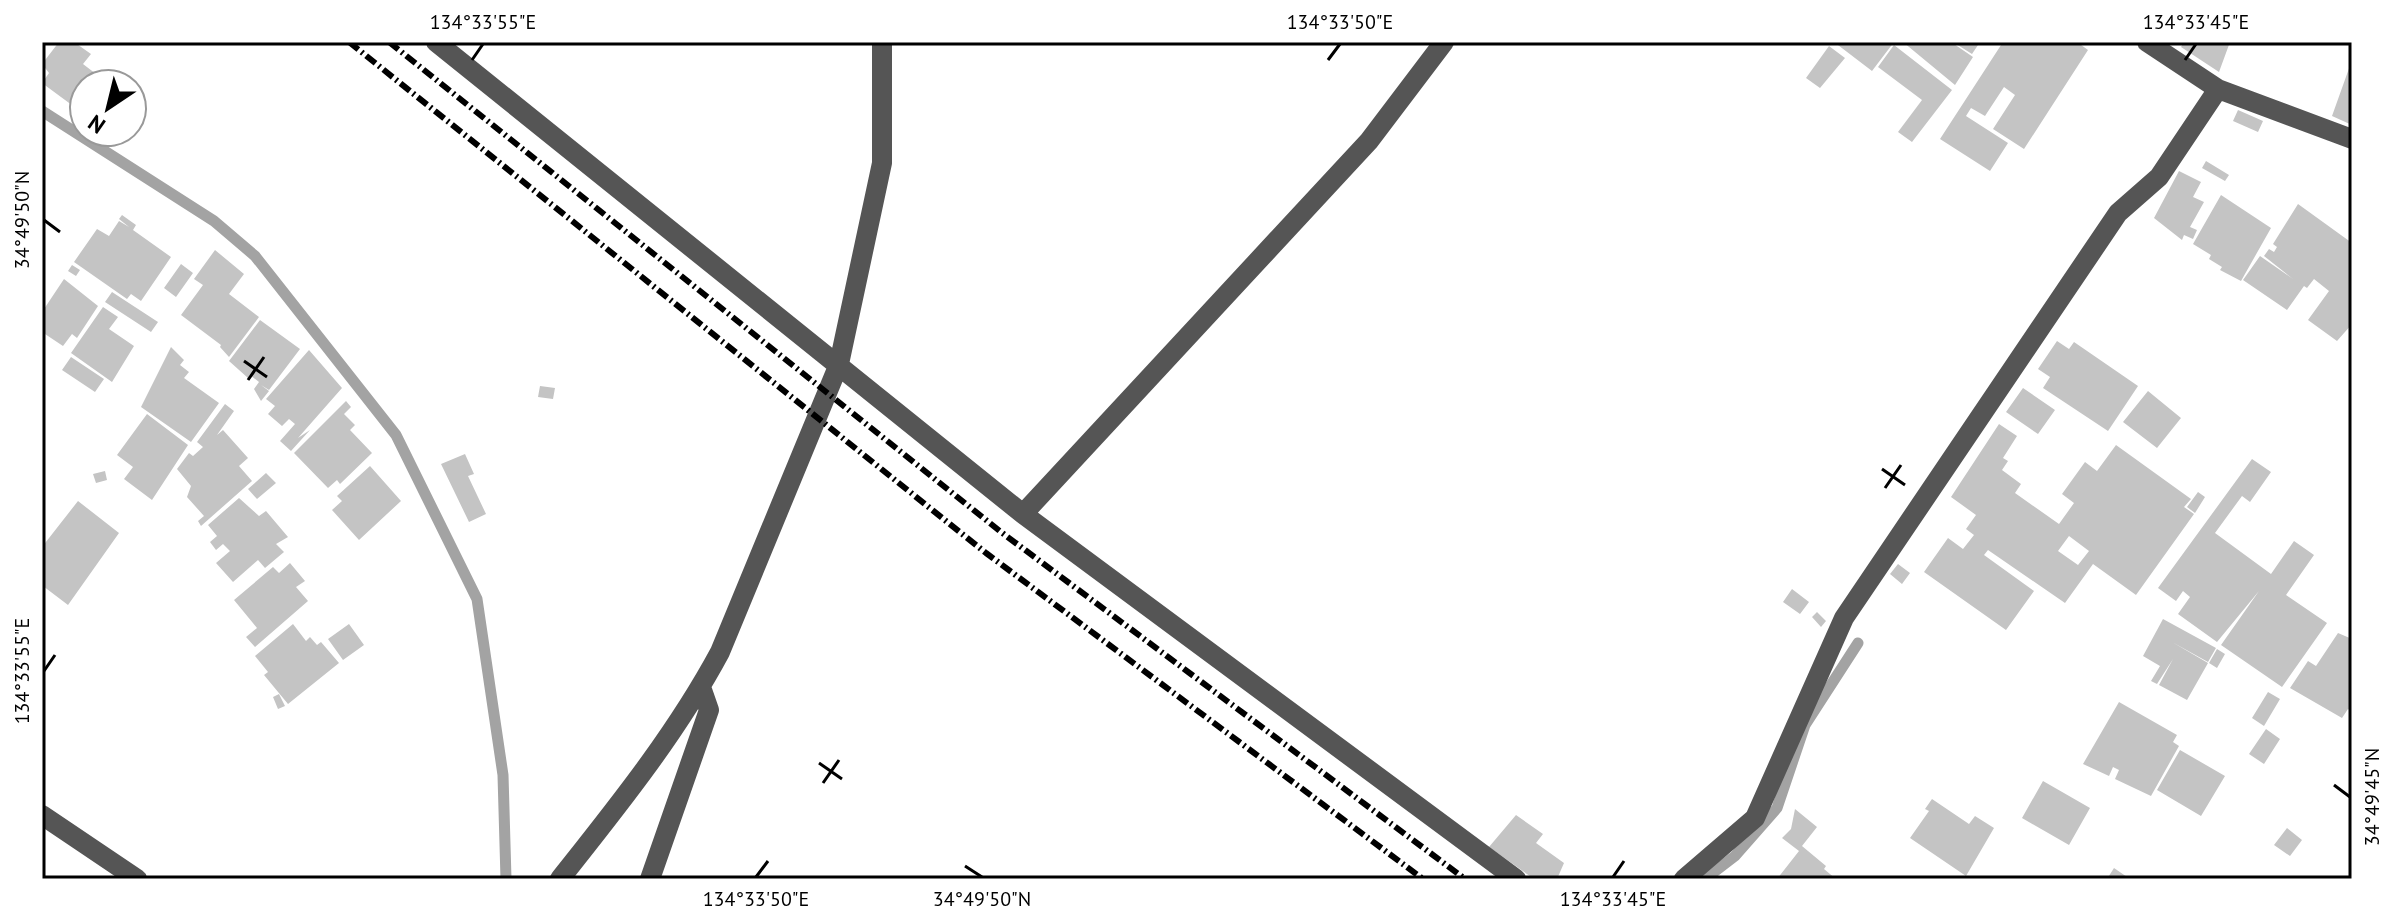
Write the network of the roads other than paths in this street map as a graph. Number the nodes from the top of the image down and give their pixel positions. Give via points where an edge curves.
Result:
1 (436, 42) edge
2 (882, 42) edge
3 (1444, 42) edge
4 (2147, 42) edge
5 (2218, 89) junction
6 (2352, 139) edge
7 (839, 364) junction
8 (1023, 514) junction
9 (701, 687) junction
10 (42, 815) edge
11 (137, 879) edge
12 (560, 879) edge
13 (650, 879) edge
14 (1516, 879) edge
15 (1684, 879) edge

1 - 7 street
2 - 7 street via 882,163
3 - 8 street via 1369,141
4 - 5 street
5 - 6 street
5 - 15 street via 2159,177 2118,213 1844,618 1755,818
7 - 8 street
7 - 9 street
8 - 14 street
9 - 12 street
9 - 13 street via 709,710
10 - 11 street

